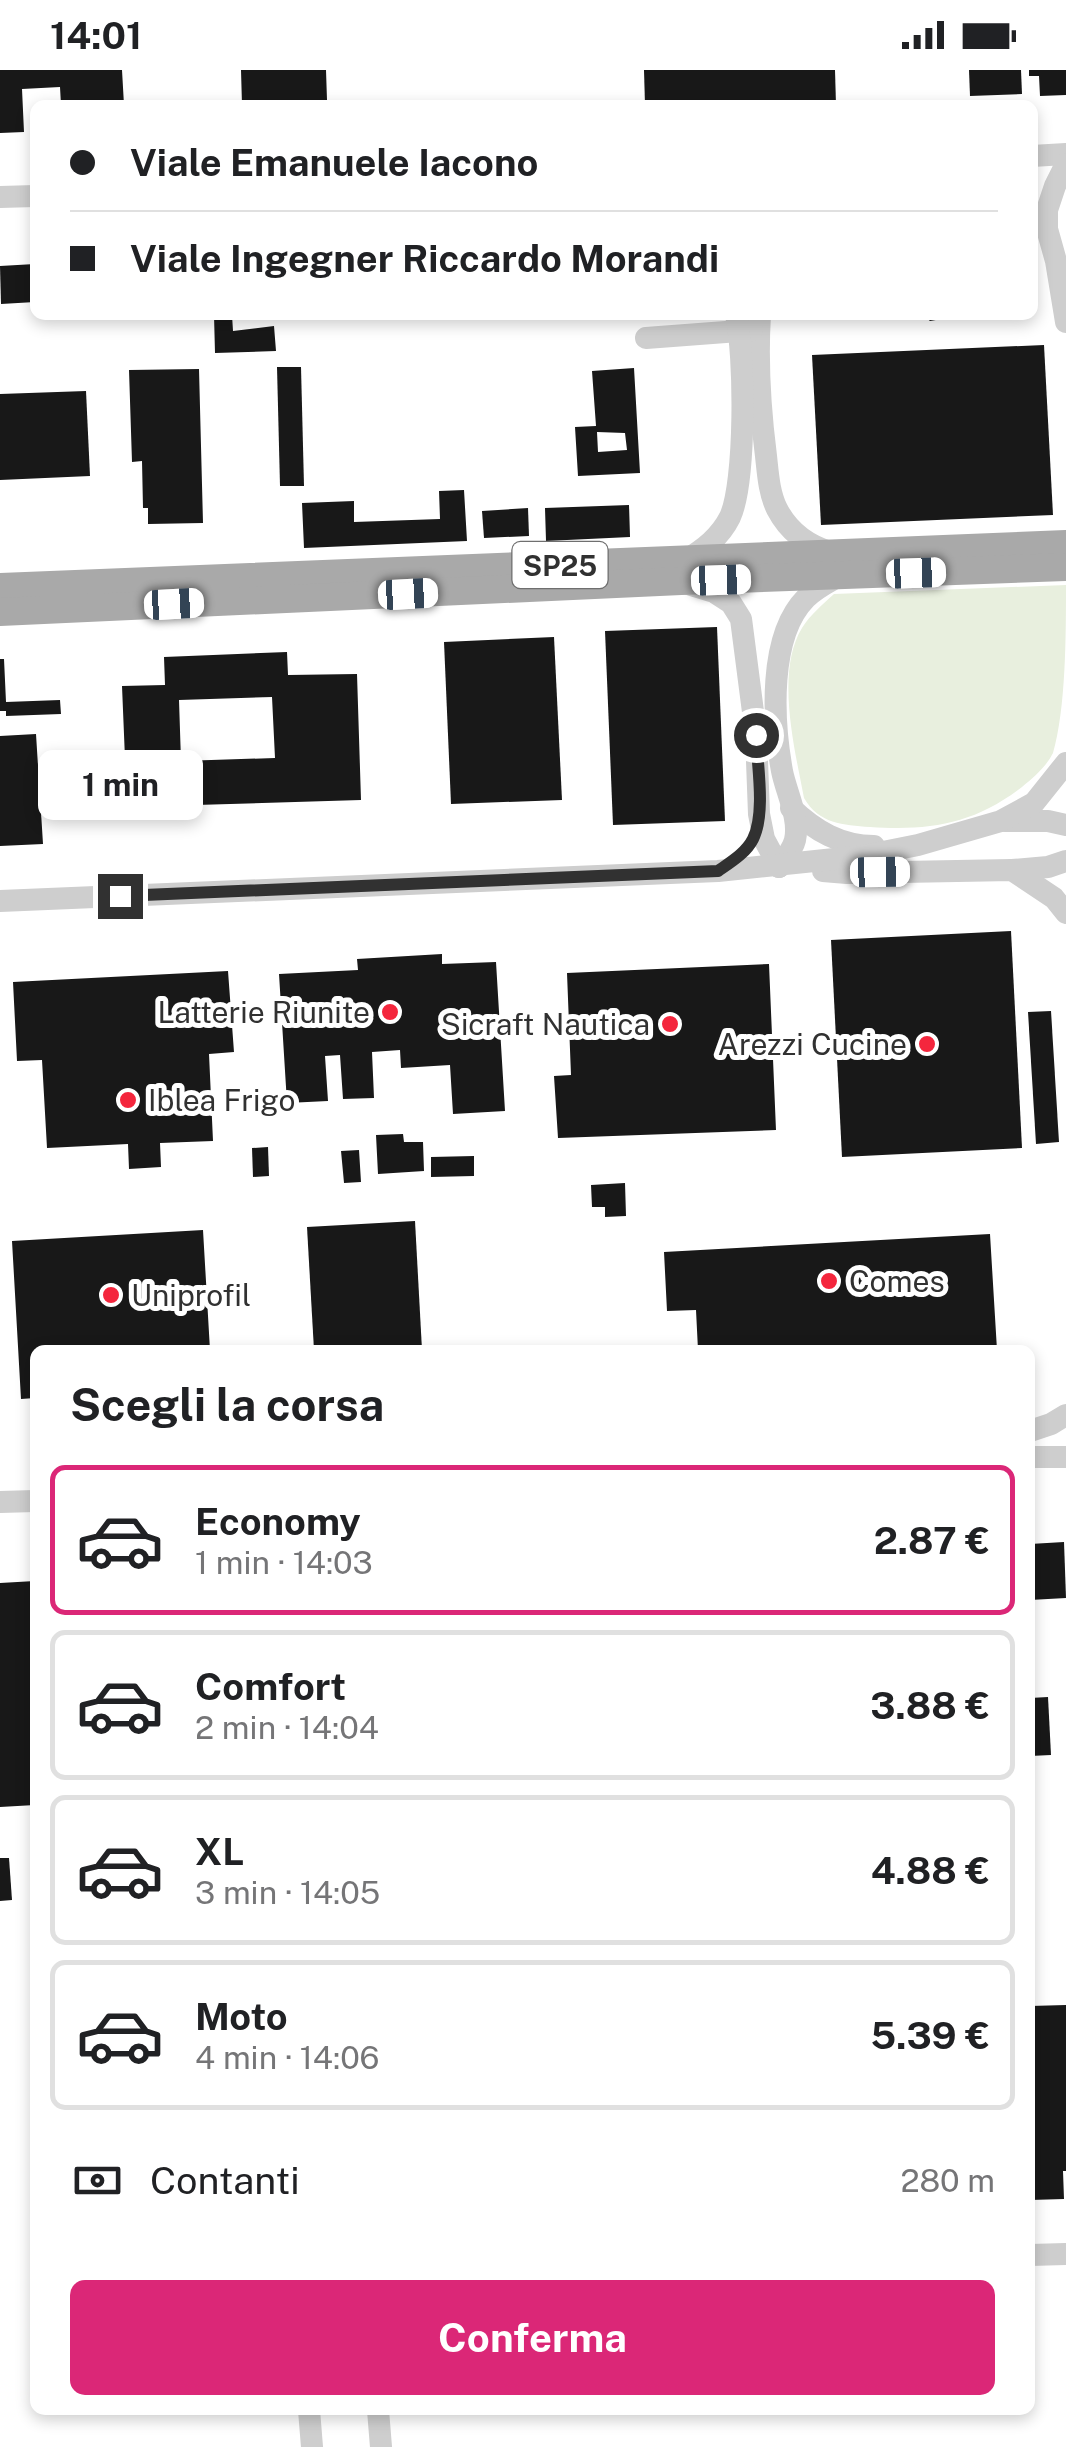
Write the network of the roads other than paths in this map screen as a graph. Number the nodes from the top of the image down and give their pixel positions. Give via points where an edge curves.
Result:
1 (1066, 154) edge
2 (1038, 156) edge
3 (1066, 164) edge
4 (30, 196) edge
5 (0, 197) edge
6 (1038, 209) edge
7 (1047, 229) junction
8 (749, 322) edge
9 (1066, 322) edge
10 (646, 338) dead end
11 (1066, 544) edge
12 (837, 565) junction
13 (1066, 567) edge
14 (684, 570) junction
15 (0, 587) edge
16 (55, 597) junction
17 (0, 612) edge
18 (1066, 762) edge
19 (792, 808) junction
20 (759, 814) junction
21 (1001, 822) junction
22 (1066, 826) edge
23 (918, 845) junction
24 (1066, 861) edge
25 (780, 866) junction
26 (1012, 870) junction
27 (718, 871) junction
28 (0, 900) edge
29 (1066, 913) edge
30 (1066, 1416) edge
31 (1035, 1429) edge
32 (1035, 1457) edge
33 (1066, 1457) edge
34 (30, 1500) edge
35 (0, 1502) edge
36 (1046, 2254) edge
37 (1066, 2267) edge
38 (309, 2415) edge
39 (379, 2415) edge
40 (312, 2447) edge
41 (382, 2447) edge

1 - 2 street
3 - 7 street via 1047,210
4 - 5 street
6 - 7 street
7 - 9 street
8 - 10 street
8 - 12 street via 777,508 795,533
8 - 14 street via 735,504 714,540
11 - 12 main road, SP25
12 - 13 main road, SP25
12 - 14 main road, SP25
12 - 19 street via 803,600 778,662 776,723
14 - 16 main road, SP25
14 - 20 street via 731,603 741,620
15 - 16 main road
16 - 17 main road
18 - 21 street via 1034,803
19 - 23 street via 839,841
19 - 25 street via 795,841
20 - 25 street
20 - 27 street via 748,846
21 - 22 street
21 - 23 street
23 - 25 street
24 - 26 street
25 - 26 street via 847,873
25 - 27 street
26 - 29 street
27 - 28 street
30 - 31 street
32 - 33 street
34 - 35 street
36 - 37 street
38 - 40 street
39 - 41 street

